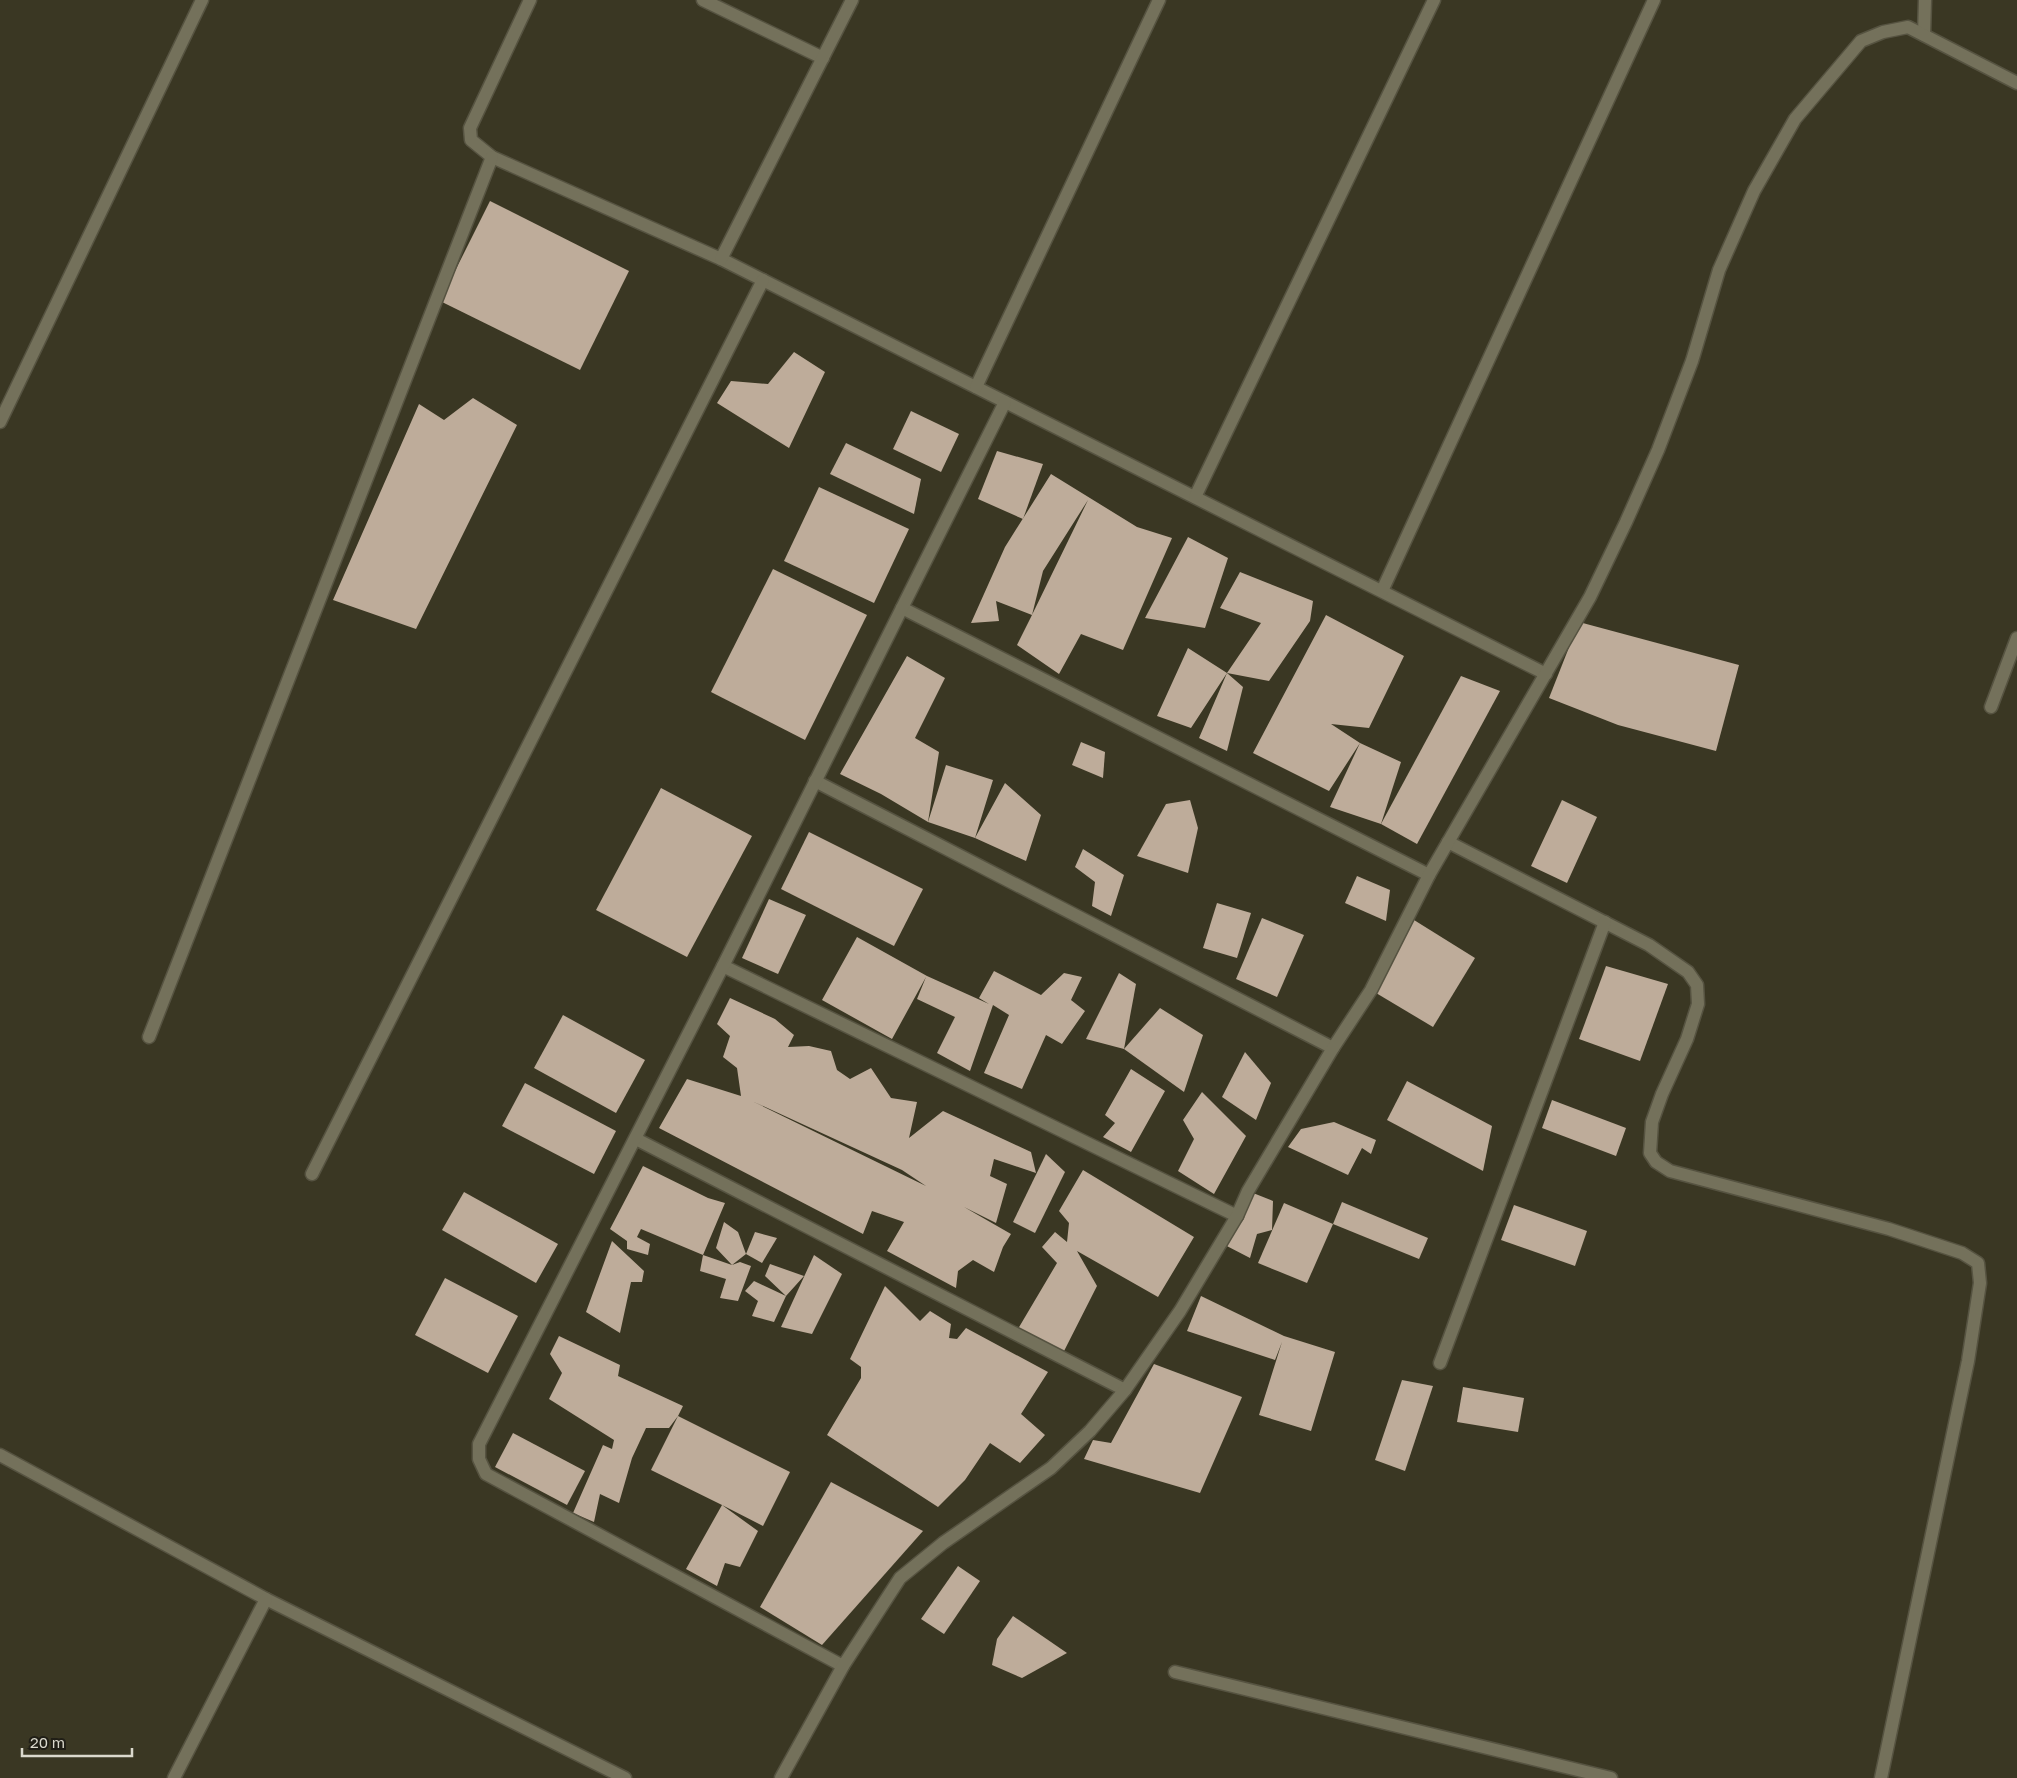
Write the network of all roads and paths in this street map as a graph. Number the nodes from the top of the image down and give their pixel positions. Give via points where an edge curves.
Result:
1 (202, 0) edge
2 (530, 0) edge
3 (703, 0) edge
4 (852, 0) edge
5 (1158, 0) edge
6 (1434, 0) edge
7 (1654, 0) edge
8 (1925, 0) edge
9 (1924, 35) junction
10 (823, 58) junction
11 (2017, 83) edge
12 (492, 157) junction
13 (721, 259) junction
14 (763, 280) junction
15 (976, 387) junction
16 (1005, 402) junction
17 (0, 422) edge
18 (1195, 498) junction
19 (1382, 591) junction
20 (902, 608) junction
21 (2017, 638) edge
22 (1546, 674) junction
23 (1991, 707) dead end
24 (815, 781) junction
25 (1448, 842) junction
26 (1429, 875) junction
27 (1605, 922) junction
28 (723, 966) junction
29 (149, 1037) dead end
30 (1333, 1048) junction
31 (636, 1139) junction
32 (312, 1174) dead end
33 (1237, 1216) junction
34 (1440, 1363) dead end
35 (1125, 1390) junction
36 (0, 1455) edge
37 (266, 1599) junction
38 (843, 1666) junction
39 (1175, 1672) dead end
40 (174, 1778) edge
41 (625, 1778) edge
42 (781, 1778) edge
43 (1611, 1778) edge
44 (1881, 1778) edge

1 - 17 street
2 - 12 street via 470,128 471,140
3 - 10 street
4 - 10 street
5 - 15 street
6 - 18 street
7 - 19 street
8 - 9 street
9 - 11 street
9 - 22 street via 1908,27 1861,41 1795,118 1754,191 1719,270 1692,361 1626,522 1590,597
10 - 13 street
12 - 13 street
12 - 29 street
13 - 14 street
14 - 15 street
14 - 32 street
15 - 16 street
16 - 18 street
16 - 20 street
18 - 19 street
19 - 22 street
20 - 24 street
20 - 26 street
21 - 23 street
22 - 25 street
24 - 28 street
24 - 30 street
25 - 26 street
25 - 27 street
26 - 30 street via 1371,990
27 - 34 street
27 - 44 street via 1649,945 1688,972 1697,985 1698,1004 1687,1040 1652,1122 1650,1153 1656,1162 1670,1171 1889,1229 1962,1253 1978,1263 1980,1283 1968,1361
28 - 31 street
28 - 33 street
30 - 33 street via 1248,1191
31 - 35 street
31 - 38 street via 479,1444 479,1459 486,1474
33 - 35 street via 1180,1311
35 - 38 street via 1090,1431 1051,1468 943,1542 900,1578
36 - 37 street
37 - 40 street
37 - 41 street
38 - 42 street
39 - 43 street

